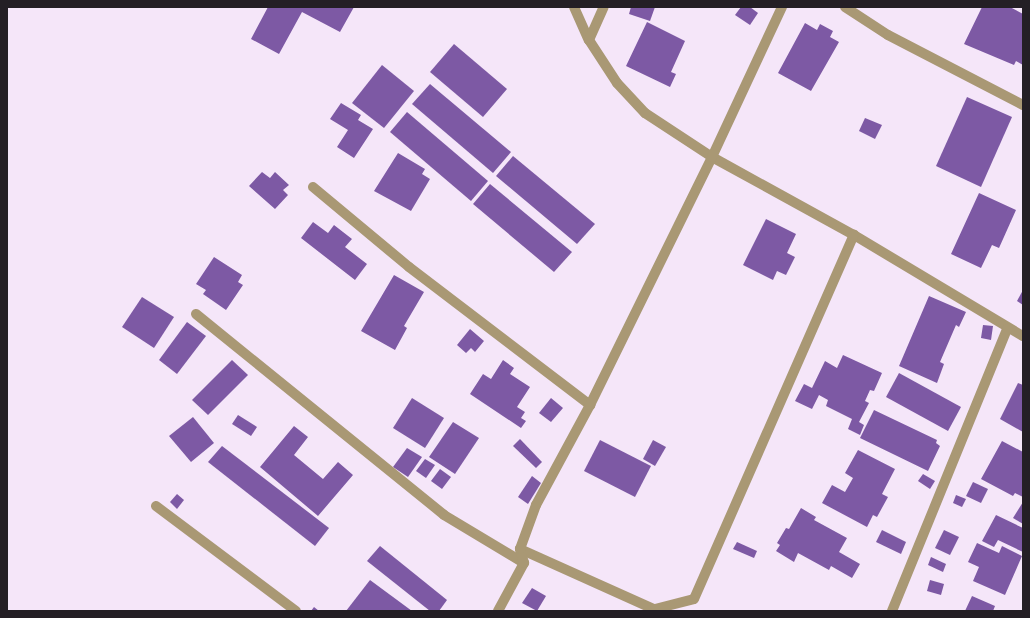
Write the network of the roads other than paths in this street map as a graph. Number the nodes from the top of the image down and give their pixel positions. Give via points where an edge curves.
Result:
1 (574, 7) edge
2 (604, 7) edge
3 (782, 7) edge
4 (845, 7) edge
5 (589, 40) junction
6 (1023, 105) edge
7 (712, 157) junction
8 (313, 188) dead end
9 (854, 235) junction
10 (196, 314) dead end
11 (1007, 329) junction
12 (1023, 336) edge
13 (590, 405) junction
14 (156, 506) dead end
15 (520, 549) junction
16 (524, 563) junction
17 (657, 610) edge
18 (296, 611) edge
19 (498, 611) edge
20 (892, 611) edge

1 - 5 street
2 - 5 street
3 - 7 street
4 - 6 street via 888,35
5 - 7 street via 617,83 645,112
7 - 9 street
7 - 13 street
8 - 13 street via 409,267
9 - 11 street
9 - 17 street via 694,599
10 - 16 street via 444,515
11 - 12 street
11 - 20 street
13 - 15 street via 536,505
14 - 18 street
15 - 16 street
15 - 17 street
16 - 19 street

